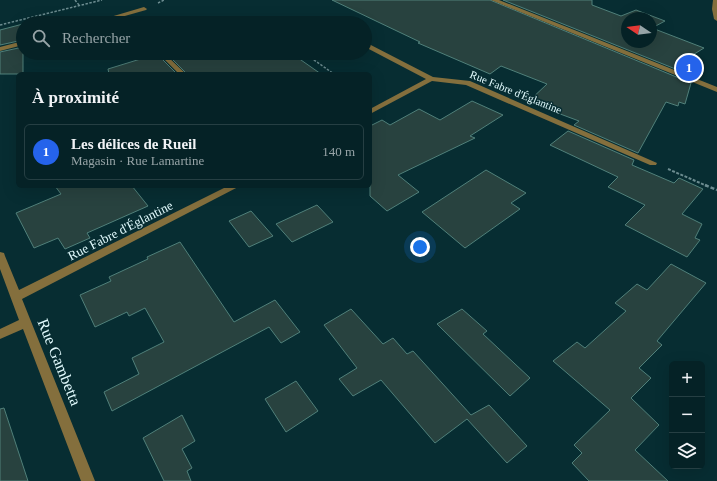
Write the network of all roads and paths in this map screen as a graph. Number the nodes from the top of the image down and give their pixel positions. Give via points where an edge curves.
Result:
1 (75, 0) edge
2 (102, 0) edge
3 (494, 0) edge
4 (716, 0) edge
5 (80, 5) junction
6 (144, 9) dead end
7 (36, 16) edge
8 (118, 16) edge
9 (717, 19) edge
10 (16, 21) edge
11 (0, 25) edge
12 (16, 45) edge
13 (372, 48) edge
14 (0, 49) edge
15 (169, 60) edge
16 (314, 60) edge
17 (182, 72) edge
18 (331, 72) edge
19 (431, 79) junction
20 (717, 90) edge
21 (372, 111) edge
22 (653, 163) joint
23 (231, 188) edge
24 (717, 190) edge
25 (0, 256) edge
26 (16, 297) junction
27 (26, 322) junction
28 (0, 334) edge
29 (88, 481) edge

1 - 5 path
2 - 5 path
3 - 20 street
4 - 9 street
5 - 7 path
6 - 8 street
10 - 11 path
12 - 14 street
13 - 19 street
15 - 17 street
16 - 18 path
19 - 21 street
19 - 22 street, Rue Fabre d'Églantine via 467,83
22 - 24 path
23 - 26 street, Rue Fabre d'Églantine
25 - 26 street, Rue Gambetta
26 - 27 street, Rue Gambetta
27 - 28 street
27 - 29 street, Rue Gambetta

